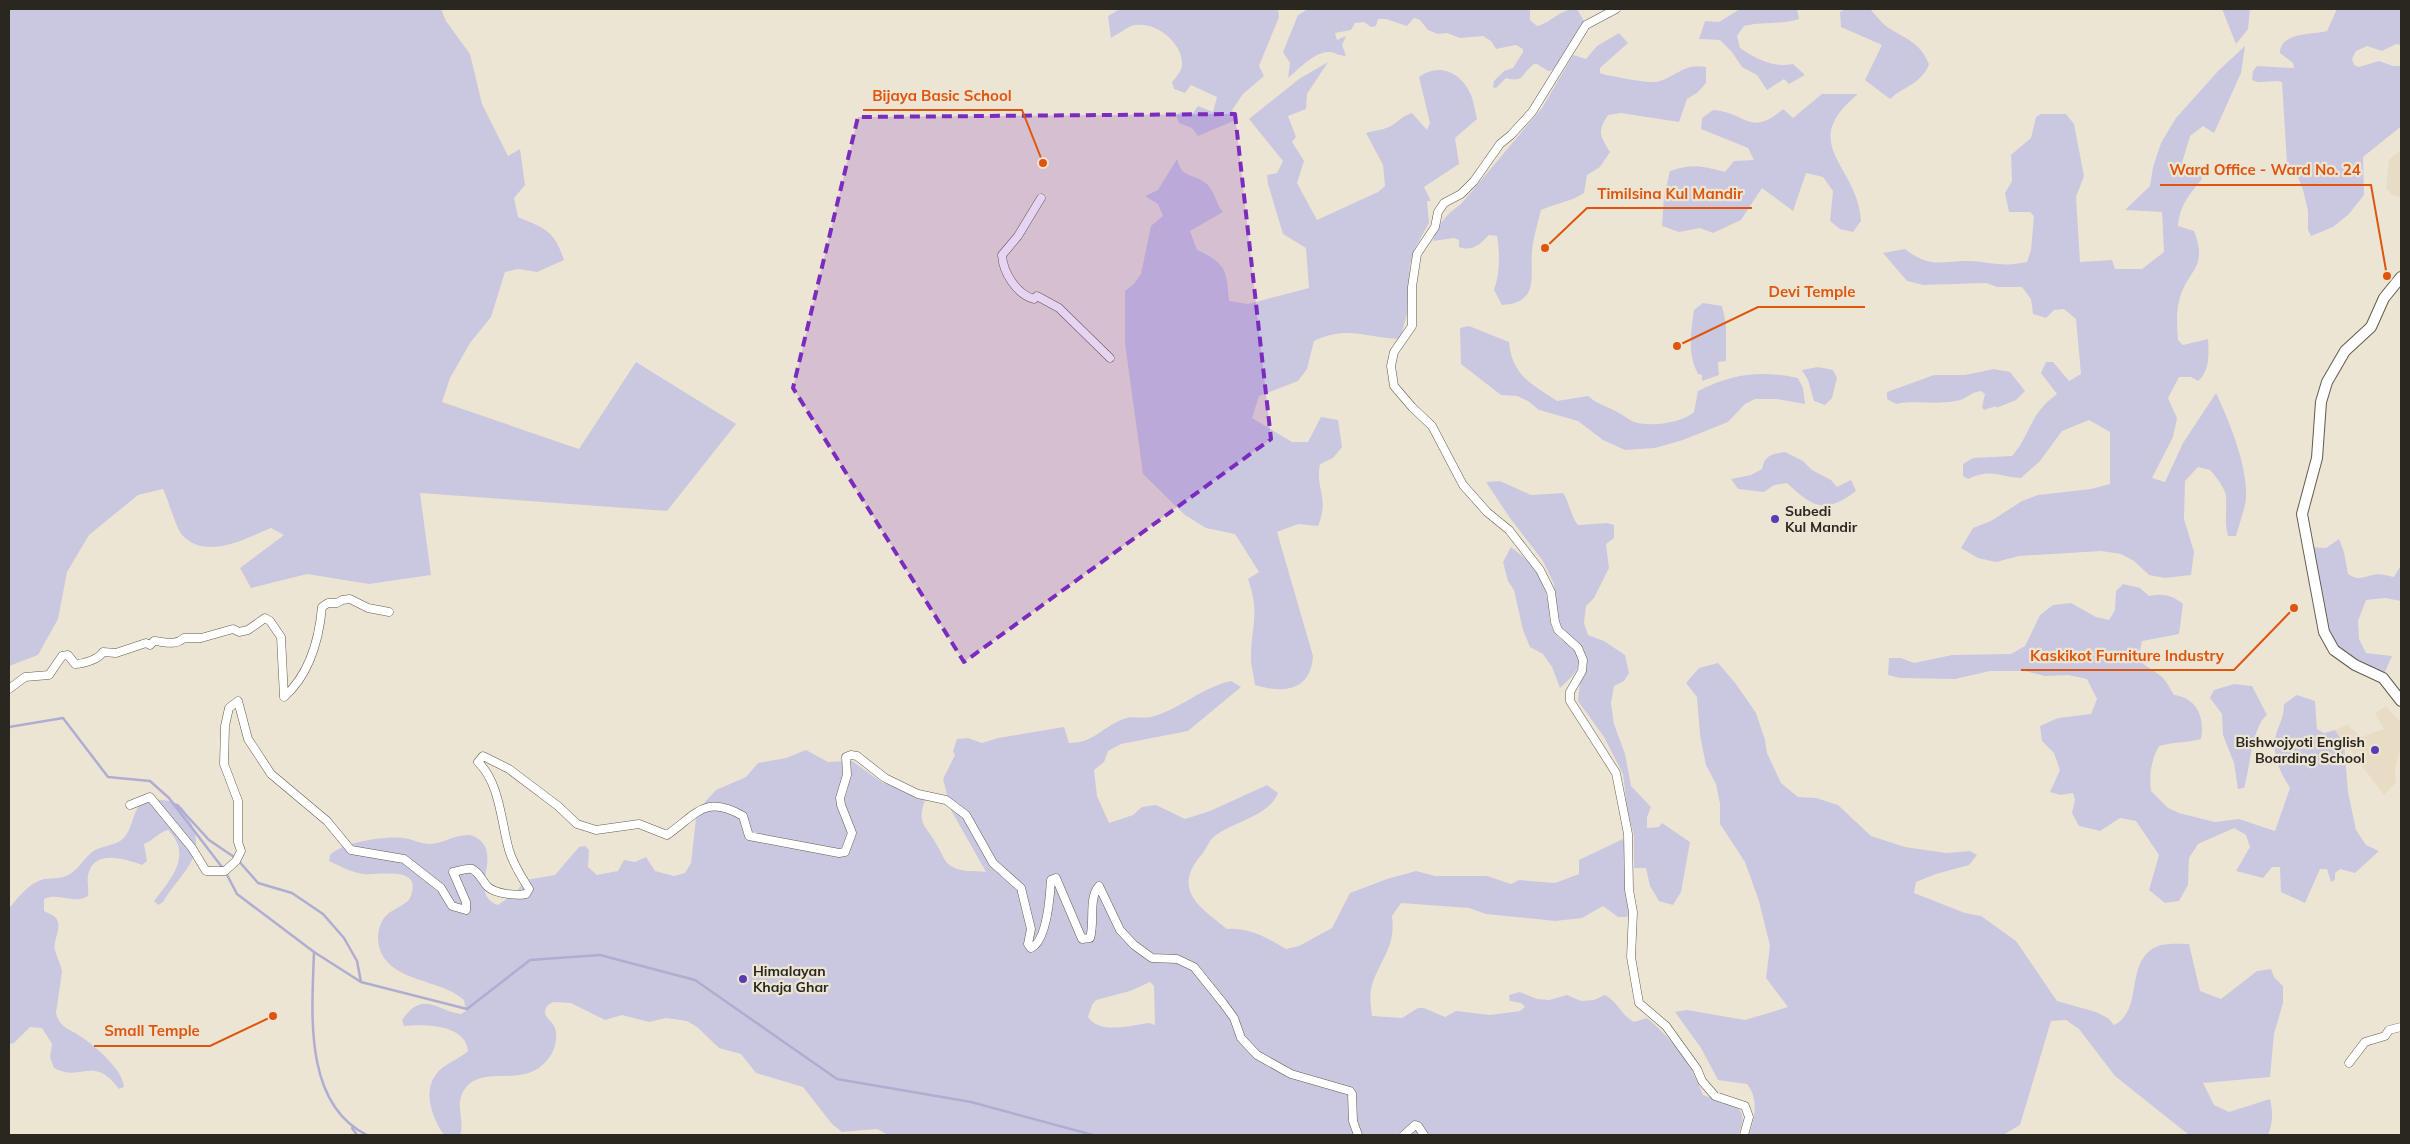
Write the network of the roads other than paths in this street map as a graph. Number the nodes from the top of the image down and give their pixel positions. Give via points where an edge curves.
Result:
1 (1616, 9) edge
2 (1041, 198) dead end
3 (2401, 276) edge
4 (1110, 358) dead end
5 (389, 612) dead end
6 (9, 688) edge
7 (2401, 701) edge
8 (130, 804) dead end
9 (2401, 1027) edge
10 (2349, 1063) dead end
11 (1358, 1135) edge
12 (1404, 1135) edge
13 (1424, 1135) edge
14 (1744, 1135) edge

1 - 14 street via 1586,25 1532,112 1500,144 1474,181 1461,194 1444,203 1438,212 1435,226 1417,254 1412,287 1412,326 1394,352 1391,377 1404,398 1432,426 1463,485 1508,530 1540,570 1551,592 1558,630 1578,648 1583,660 1582,671 1570,692 1570,701 1616,773 1628,834 1629,890 1633,912 1631,957 1639,1003 1666,1026 1715,1096 1746,1106 1749,1117
2 - 4 street via 1002,255 1005,272 1024,296 1034,300 1037,296 1059,308
3 - 7 street via 2384,298 2371,327 2345,351 2327,382 2321,402 2317,458 2302,514 2324,632 2334,650 2355,665 2383,678
5 - 6 street via 368,608 350,599 322,607 313,656 296,685 284,697 281,637 264,618 248,630 239,632 233,629 201,638 184,638 173,644 154,641 150,645 146,643 116,653 103,652 81,664 75,664 68,655 62,656 49,675 25,677
8 - 11 street via 150,797 192,848 206,871 225,871 236,861 240,851 238,801 224,764 229,708 238,702 248,739 271,774 327,821 351,850 404,860 441,888 452,906 466,910 466,902 453,872 469,868 475,870 488,886 498,892 520,895 526,894 529,888 509,850 487,771 478,762 483,756 509,769 578,824 596,830 639,824 667,835 704,806 728,807 743,816 749,836 839,853 845,852 852,833 840,798 847,775 846,757 857,756 885,778 918,794 946,800 966,815 993,863 1021,888 1031,929 1028,944 1031,948 1046,924 1051,880 1056,878 1082,939 1090,938 1092,932 1094,900 1099,886 1120,930 1134,945 1152,958 1177,959 1194,967 1234,1018 1240,1038 1257,1055 1291,1074 1350,1091
9 - 10 street via 2365,1042
12 - 13 street via 1415,1126

